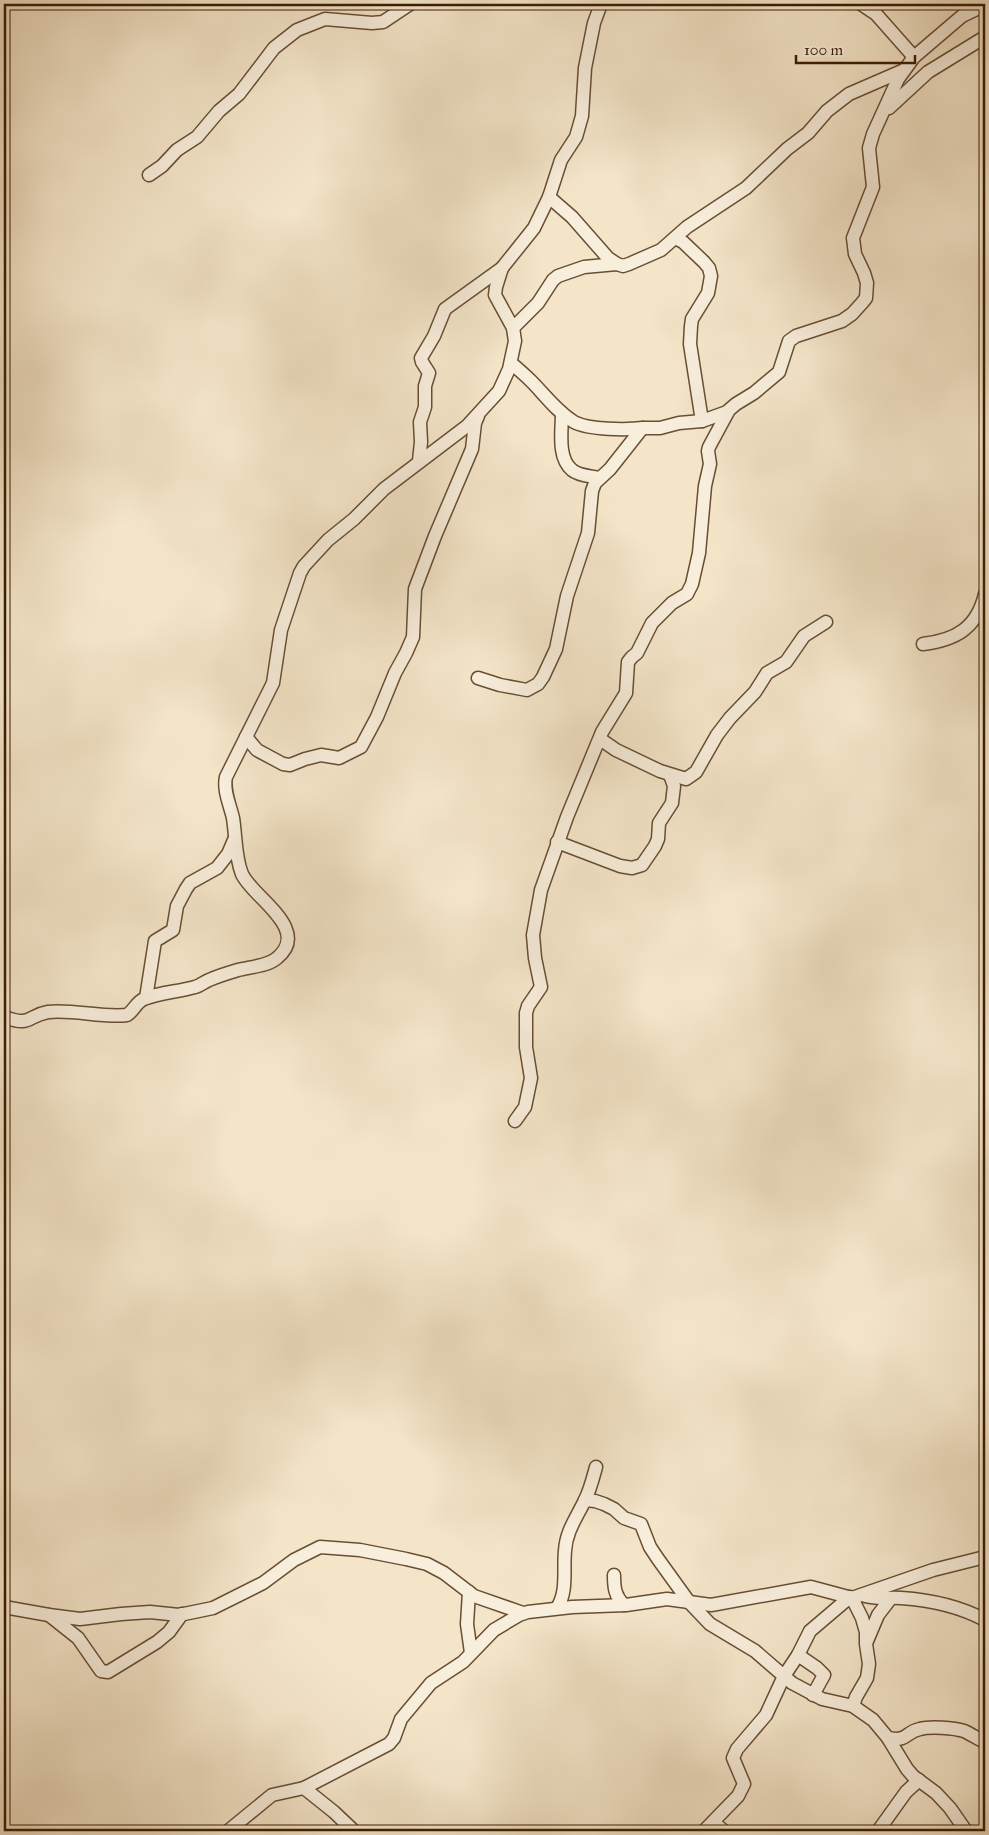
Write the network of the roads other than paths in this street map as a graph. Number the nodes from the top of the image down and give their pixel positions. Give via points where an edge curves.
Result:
1 (410, 4) edge
2 (601, 4) edge
3 (861, 4) edge
4 (985, 6) edge
5 (985, 37) edge
6 (914, 57) junction
7 (902, 71) junction
8 (882, 115) junction
9 (149, 175) dead end
10 (549, 197) junction
11 (674, 238) junction
12 (617, 264) junction
13 (502, 268) junction
14 (513, 328) junction
15 (511, 363) junction
16 (480, 411) junction
17 (727, 412) junction
18 (562, 413) junction
19 (703, 421) junction
20 (643, 428) junction
21 (709, 446) junction
22 (419, 461) junction
23 (599, 478) junction
24 (985, 582) edge
25 (985, 587) edge
26 (985, 594) edge
27 (826, 622) dead end
28 (923, 644) dead end
29 (478, 678) dead end
30 (246, 737) junction
31 (600, 738) junction
32 (670, 775) junction
33 (235, 838) junction
34 (557, 842) junction
35 (146, 998) junction
36 (4, 1017) edge
37 (515, 1121) dead end
38 (596, 1467) dead end
39 (585, 1500) junction
40 (985, 1556) edge
41 (614, 1575) dead end
42 (469, 1592) junction
43 (854, 1597) junction
44 (891, 1598) junction
45 (689, 1602) junction
46 (624, 1605) junction
47 (4, 1607) edge
48 (557, 1608) junction
49 (523, 1613) junction
50 (182, 1614) junction
51 (49, 1616) junction
52 (985, 1620) edge
53 (866, 1644) junction
54 (471, 1653) junction
55 (798, 1655) junction
56 (784, 1676) junction
57 (813, 1695) junction
58 (853, 1706) junction
59 (888, 1738) junction
60 (985, 1742) edge
61 (919, 1780) junction
62 (304, 1788) junction
63 (713, 1822) junction
64 (228, 1831) edge
65 (354, 1831) edge
66 (704, 1831) edge
67 (724, 1831) edge
68 (878, 1831) edge
69 (966, 1831) edge

1 - 9 street via 383,22 325,19 296,30 274,48 239,94 197,137
2 - 10 street via 585,68 582,116 576,137 561,160
3 - 6 street via 876,14
4 - 6 street via 962,16
5 - 8 street via 928,72
6 - 7 street
7 - 8 street
7 - 11 street via 849,94 746,188
8 - 17 street via 869,148 872,187 853,238 855,254 867,283 866,298 842,320 789,341 779,372
10 - 12 street
10 - 13 street via 534,228
11 - 12 street via 653,254 623,266
11 - 19 street via 704,262 711,276 708,292 692,319 690,344
12 - 14 street via 584,267 558,276 538,303
13 - 14 street via 495,295
13 - 22 street via 445,309 422,354 428,376 425,408 420,422
14 - 15 street via 515,340
15 - 16 street via 499,391
15 - 18 street
16 - 22 street via 454,437
16 - 30 street via 472,449 415,589 413,637 361,748 339,758 321,755 290,765 257,750
17 - 19 street
17 - 21 street
18 - 20 street via 586,426 626,430
18 - 23 street via 561,445 569,466 576,473
19 - 20 street
19 - 21 street
20 - 23 street
21 - 31 street via 710,464 692,584 686,594 652,623 637,653 628,662 626,693
22 - 30 street via 328,540 304,566 281,630 272,683
23 - 29 street via 592,491 588,533 567,596 556,650 543,677 528,690
24 - 25 street
26 - 28 street via 980,611 966,629 938,642
27 - 32 street via 804,636 786,662 767,673 755,692 717,734 696,772 686,779
30 - 33 street via 225,781
31 - 32 street via 616,750
31 - 34 street
32 - 34 street via 674,786 672,803 659,823 658,839 642,865 632,868 620,866
33 - 35 street via 217,868 190,883 178,906 173,930 154,941
33 - 35 street via 242,874 285,925 284,950 269,963 226,973 197,987
34 - 37 street via 534,922 534,949 541,987 526,1013 526,1047 531,1078 525,1107
35 - 36 street via 124,1015 48,1012 21,1022
38 - 39 street
39 - 45 street via 604,1504 624,1518 641,1524 650,1547
39 - 48 street via 570,1527 565,1550 563,1593
40 - 43 street
41 - 46 street via 617,1598
42 - 49 street
42 - 50 street via 444,1572 427,1564 360,1550 320,1546 246,1592 213,1608
42 - 54 street via 467,1624
43 - 44 street
43 - 45 street via 811,1587 711,1605
43 - 53 street via 866,1632
43 - 55 street via 810,1631
44 - 52 street via 943,1604
44 - 53 street via 878,1615
45 - 46 street via 667,1599
45 - 56 street via 714,1628 755,1651
46 - 48 street
47 - 51 street
48 - 49 street
49 - 54 street via 494,1630
50 - 51 street via 150,1612 80,1619
50 - 51 street via 157,1642 108,1672 101,1671 78,1638
53 - 58 street via 869,1672
54 - 62 street via 431,1683 401,1719 389,1744
55 - 56 street
55 - 57 street via 824,1675
56 - 57 street
56 - 63 street via 766,1715 737,1749 734,1758 744,1784 742,1790
57 - 58 street
58 - 59 street
59 - 60 street via 906,1738 919,1729 927,1728 963,1731
59 - 61 street via 907,1769
61 - 68 street via 906,1792
61 - 69 street via 950,1808
62 - 64 street via 272,1795
62 - 65 street
63 - 66 street
63 - 67 street

